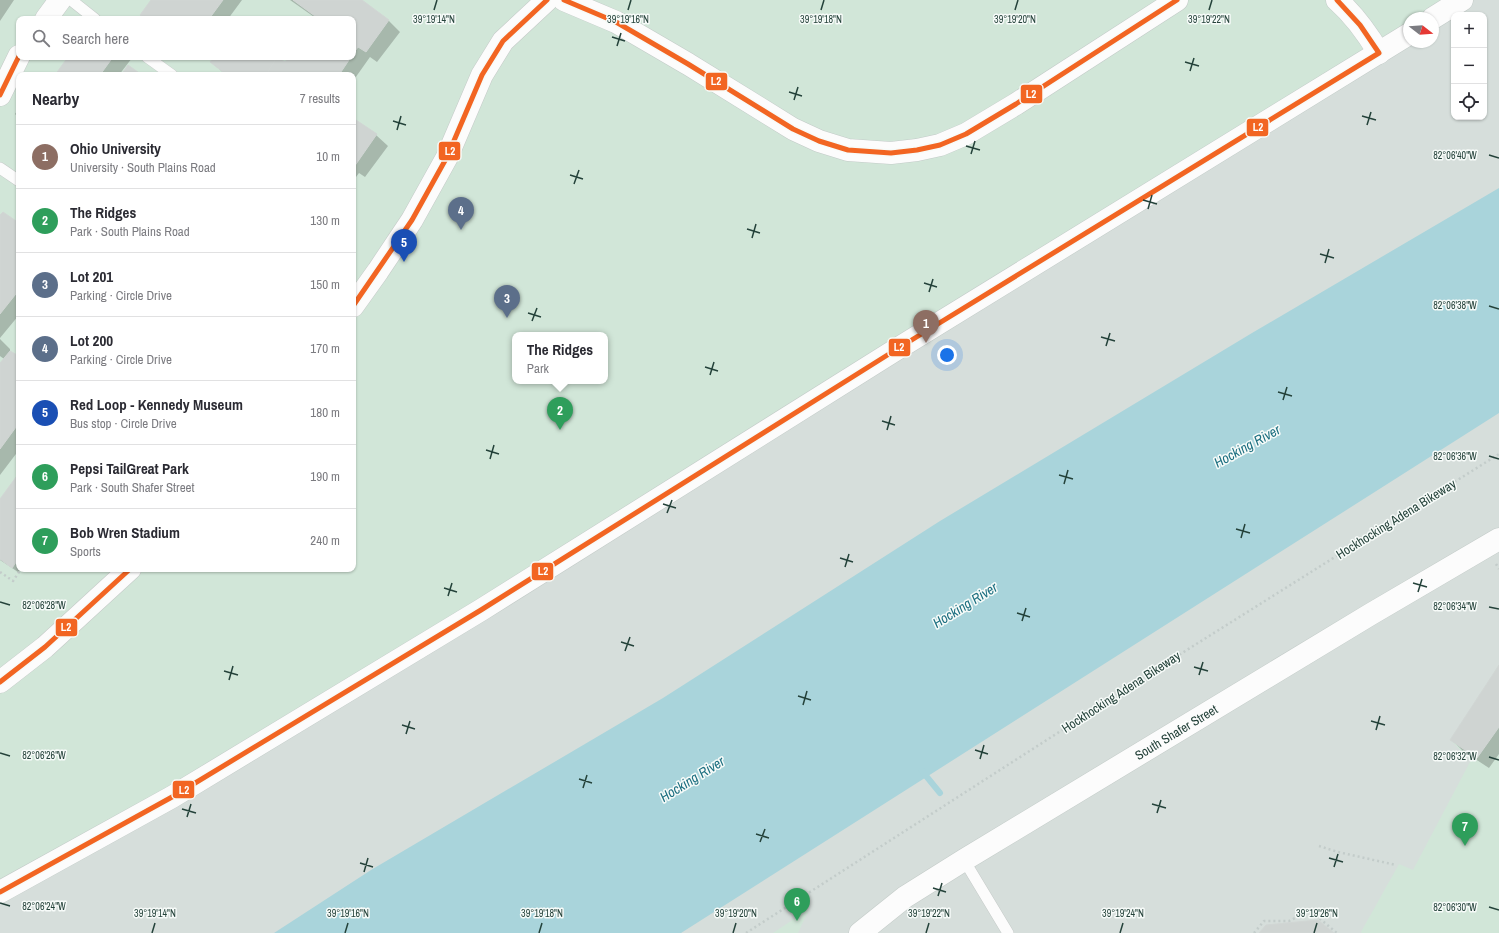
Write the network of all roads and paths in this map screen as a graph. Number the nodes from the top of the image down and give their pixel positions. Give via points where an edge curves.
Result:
1 (60, 0) edge
2 (71, 0) edge
3 (547, 0) edge
4 (564, 0) edge
5 (1177, 0) edge
6 (1337, 0) edge
7 (1462, 0) edge
8 (1439, 14) edge
9 (48, 16) edge
10 (91, 16) edge
11 (1403, 38) edge
12 (1379, 53) junction
13 (151, 60) edge
14 (12, 62) edge
15 (168, 72) edge
16 (0, 95) edge
17 (0, 168) edge
18 (16, 179) edge
19 (356, 302) edge
20 (1499, 454) edge
21 (1499, 539) edge
22 (0, 572) edge
23 (19, 572) edge
24 (127, 572) edge
25 (0, 682) edge
26 (1319, 846) dead end
27 (964, 860) junction
28 (1396, 865) dead end
29 (0, 892) edge
30 (1307, 907) dead end
31 (1307, 912) junction
32 (746, 933) edge
33 (860, 933) edge
34 (1008, 933) edge
35 (1254, 933) edge
36 (1337, 933) edge

1 - 9 street
2 - 10 lane
3 - 19 street via 503,41 482,75 447,158 432,185 412,220
4 - 5 street via 616,22 793,129 848,150 891,153 940,145 966,134
6 - 12 street via 1365,31
7 - 8 street
11 - 12 street
12 - 29 street via 904,345 468,618 172,797
13 - 15 lane
14 - 16 street
17 - 18 lane
20 - 32 path, Hockhocking Adena Bikeway via 1190,648
21 - 27 street, South Shafer Street
22 - 23 path via 13,581
24 - 25 street via 45,647
26 - 28 path
27 - 33 street, South Shafer Street via 905,897
27 - 34 lane
30 - 31 path
31 - 35 path via 1289,921 1264,921
31 - 36 path

